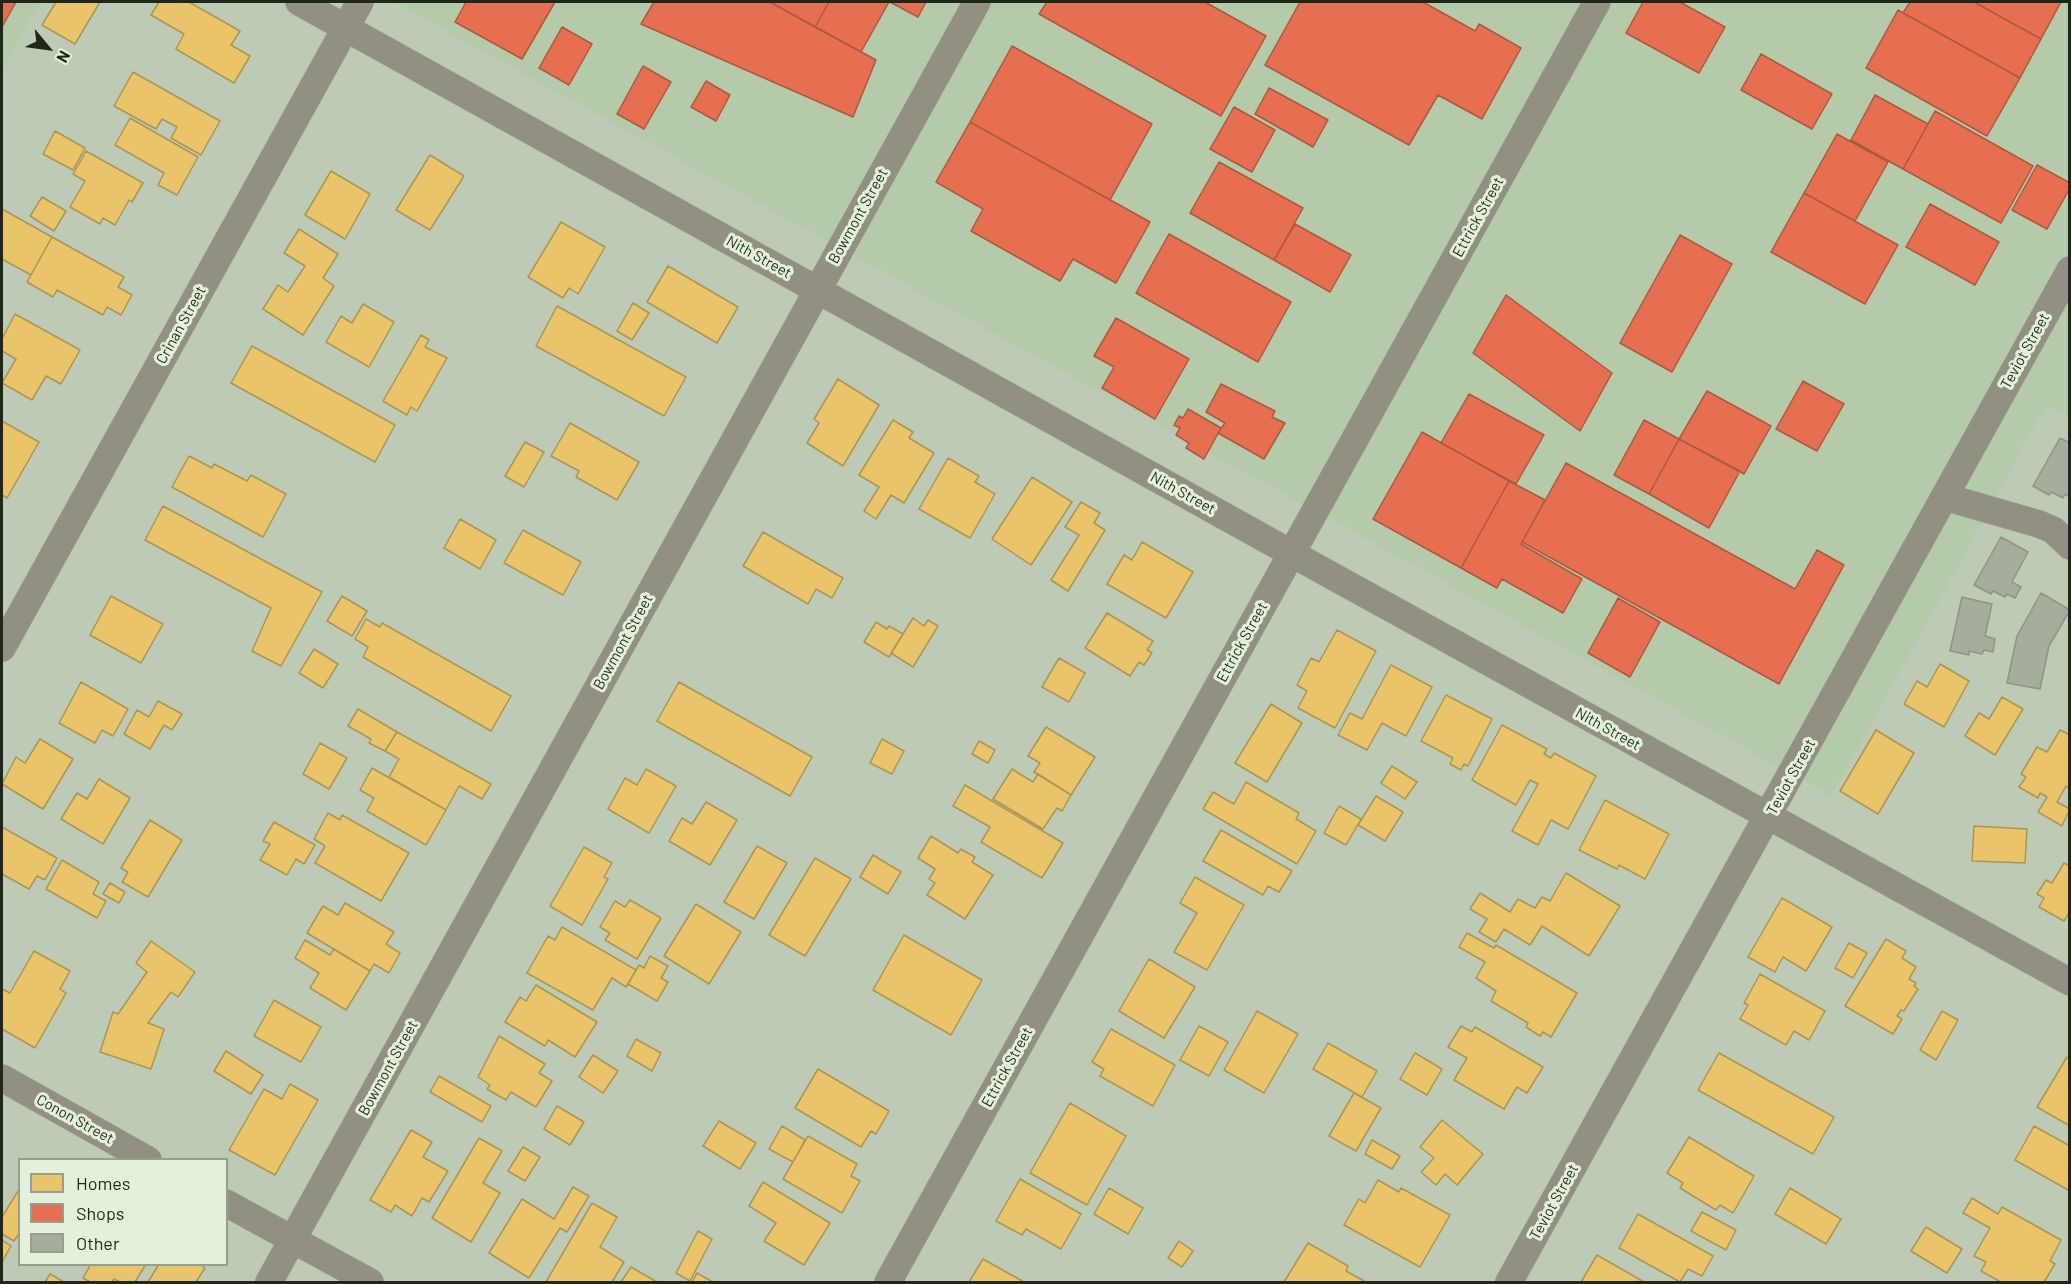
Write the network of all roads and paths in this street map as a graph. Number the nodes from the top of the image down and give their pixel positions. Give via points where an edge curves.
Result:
1 (299, 2) edge
2 (360, 2) edge
3 (977, 2) edge
4 (1597, 2) edge
5 (345, 27) junction
6 (2070, 270) edge
7 (817, 290) junction
8 (1945, 497) junction
9 (2070, 546) edge
10 (1291, 554) junction
11 (2, 648) edge
12 (1768, 817) junction
13 (2070, 982) edge
14 (2, 1078) edge
15 (144, 1158) edge
16 (228, 1204) edge
17 (293, 1240) junction
18 (269, 1282) edge
19 (370, 1282) edge
20 (888, 1282) edge
21 (1509, 1282) edge

1 - 5 street, Nith Street
2 - 5 street, Crinan Street
3 - 7 street, Bowmont Street
4 - 10 street, Ettrick Street
5 - 7 street, Nith Street
5 - 11 street, Crinan Street
6 - 8 street, Teviot Street
7 - 10 street, Nith Street
7 - 17 street, Bowmont Street
8 - 9 street via 2039,524 2053,530
8 - 12 street, Teviot Street
10 - 12 street, Nith Street
10 - 20 street, Ettrick Street
12 - 13 street, Nith Street
12 - 21 street, Teviot Street
14 - 15 street, Conon Street
16 - 17 street
17 - 18 street, Bowmont Street
17 - 19 street

